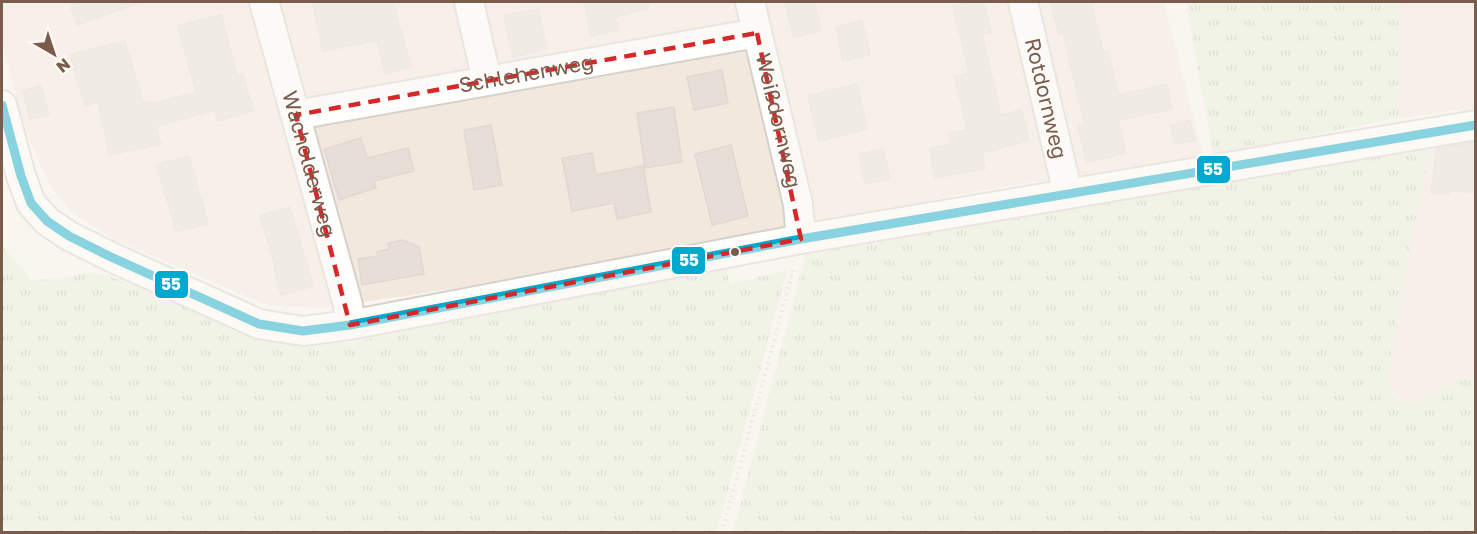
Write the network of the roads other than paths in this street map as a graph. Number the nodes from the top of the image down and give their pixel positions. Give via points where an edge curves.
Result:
1 (264, 2) edge
2 (469, 2) edge
3 (750, 2) edge
4 (1023, 2) edge
5 (758, 33) junction
6 (487, 81) junction
7 (2, 105) edge
8 (296, 115) junction
9 (1476, 124) edge
10 (1068, 194) junction
11 (801, 239) junction
12 (351, 326) junction

1 - 8 street, Wacholderweg
2 - 6 street
3 - 5 street, Weißdornweg
4 - 10 street, Rotdornweg
5 - 6 street, Schlehenweg
5 - 11 street, Weißdornweg via 798,204
6 - 8 street, Schlehenweg
7 - 12 street via 31,203 47,221 69,236 259,324 303,331
8 - 12 street, Wacholderweg
9 - 10 street
10 - 11 street
11 - 12 street

